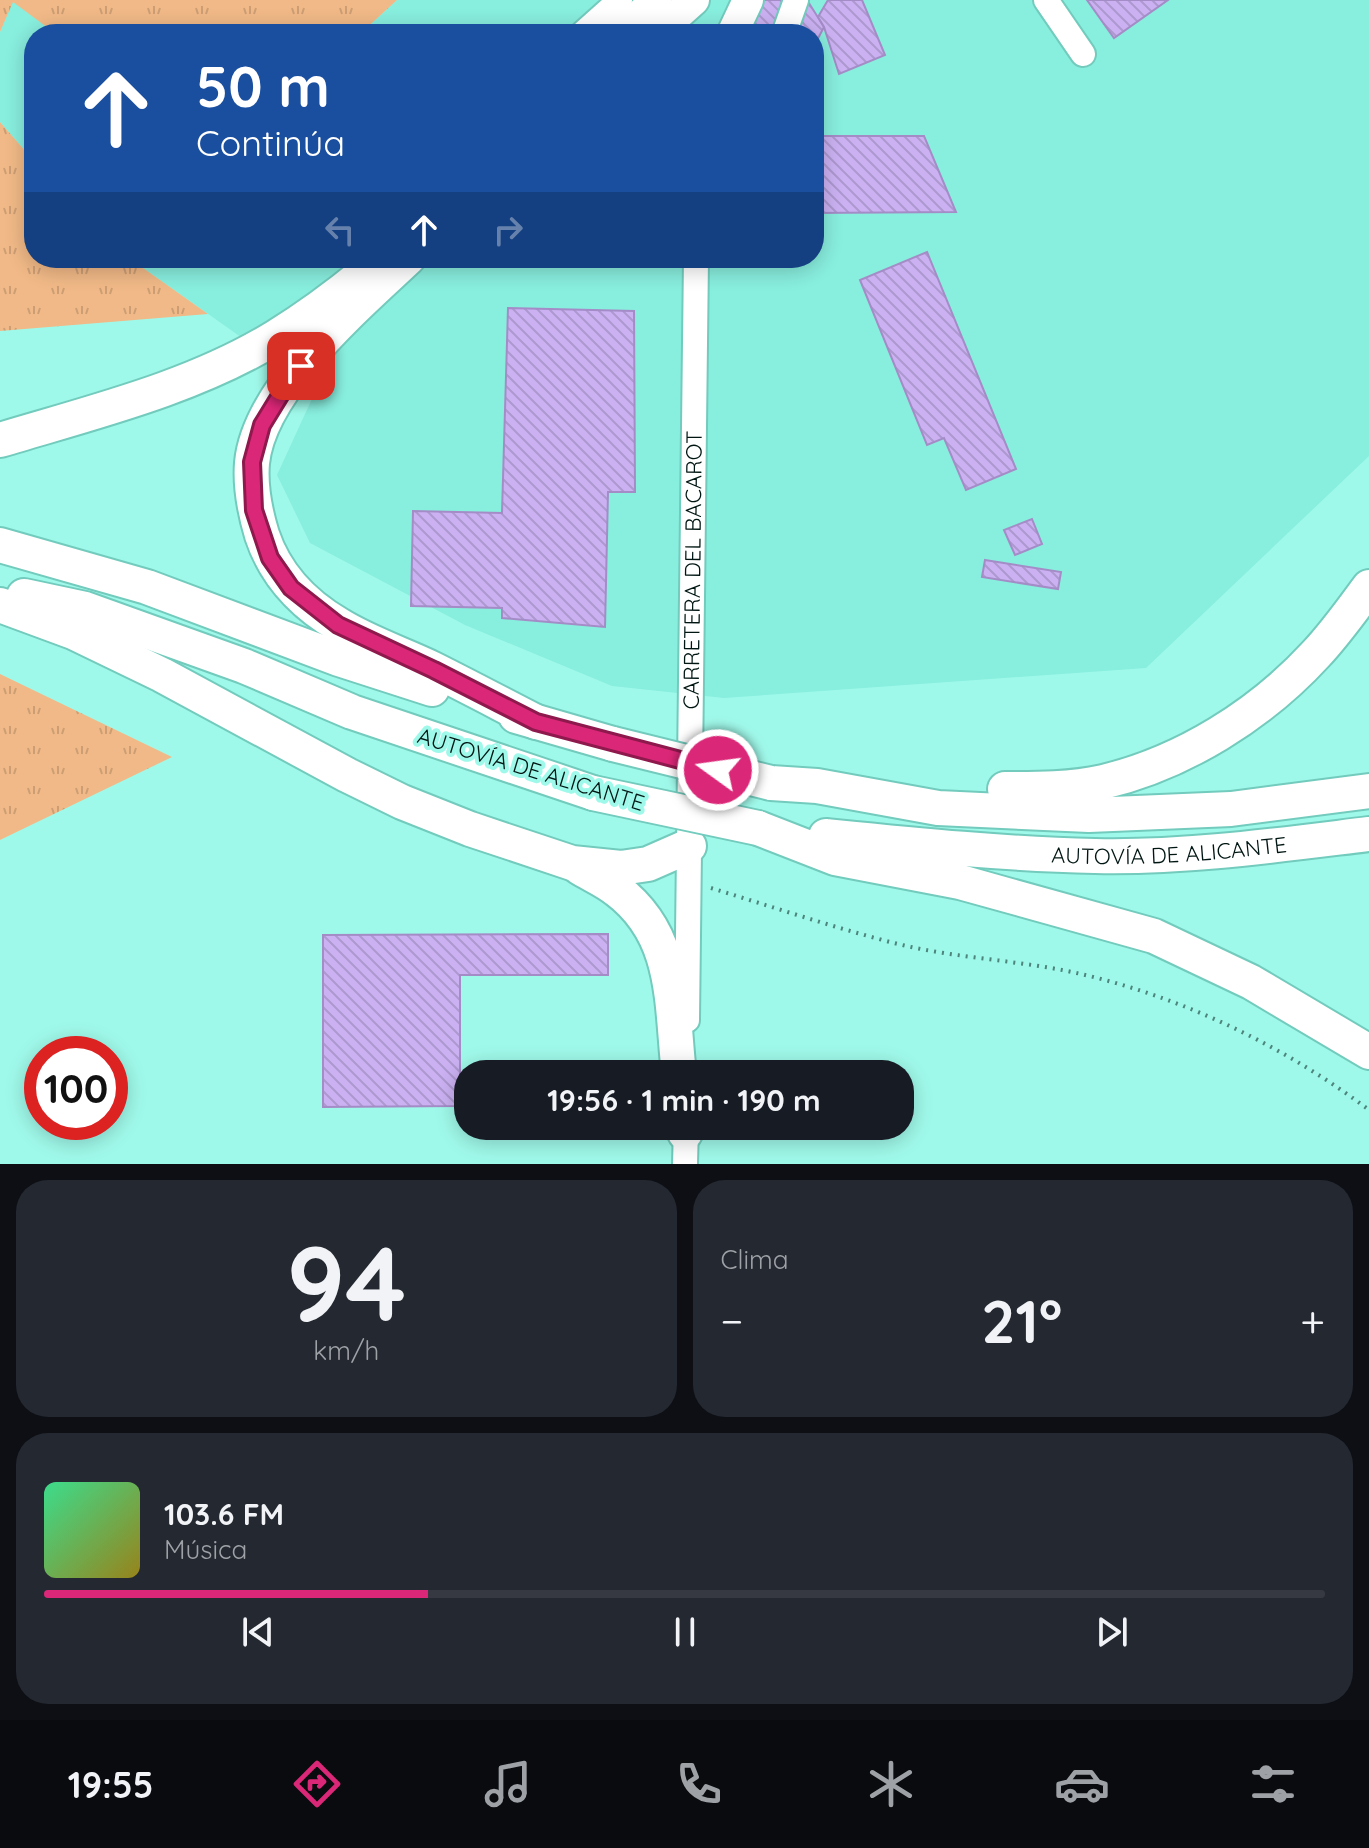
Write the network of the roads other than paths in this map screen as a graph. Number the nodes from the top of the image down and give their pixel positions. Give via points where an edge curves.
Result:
1 (620, 0) edge
2 (694, 0) edge
3 (748, 0) edge
4 (796, 0) edge
5 (1046, 0) edge
6 (661, 23) edge
7 (593, 24) edge
8 (737, 24) edge
9 (788, 24) edge
10 (1083, 54) dead end
11 (369, 268) edge
12 (398, 268) edge
13 (696, 268) edge
14 (0, 440) edge
15 (0, 545) edge
16 (1369, 587) edge
17 (0, 590) edge
18 (0, 605) edge
19 (536, 722) junction
20 (847, 791) junction
21 (1369, 791) edge
22 (758, 828) junction
23 (1369, 834) edge
24 (689, 846) junction
25 (572, 863) junction
26 (1369, 1052) edge
27 (678, 1060) edge
28 (686, 1060) edge

1 - 7 street
2 - 6 main road
3 - 8 main road
4 - 9 street
5 - 10 street
11 - 14 highway via 276,337 224,364 140,398
12 - 19 highway via 289,381 262,425 252,462 254,510 270,558 291,588 338,625
13 - 24 street, CARRETERA DEL BACAROT
15 - 19 highway, AUTOVÍA DE ALICANTE via 147,587 339,659
16 - 20 highway via 1317,653 1261,705 1159,763 1103,782 1051,790
17 - 22 highway, AUTOVÍA DE ALICANTE, bridge via 85,609 244,666 352,712 593,793
18 - 25 highway via 73,632 162,675 402,802
19 - 20 highway, AUTOVÍA DE ALICANTE, bridge via 771,783
20 - 21 highway, AUTOVÍA DE ALICANTE via 938,808 1089,815 1231,809
22 - 23 highway, AUTOVÍA DE ALICANTE via 954,849 1097,856 1250,849
22 - 26 highway via 835,858 960,882 1154,936 1251,982
24 - 25 highway via 648,864 621,868
24 - 28 street, CARRETERA DEL BACAROT
25 - 27 highway via 619,891 652,927 669,974

